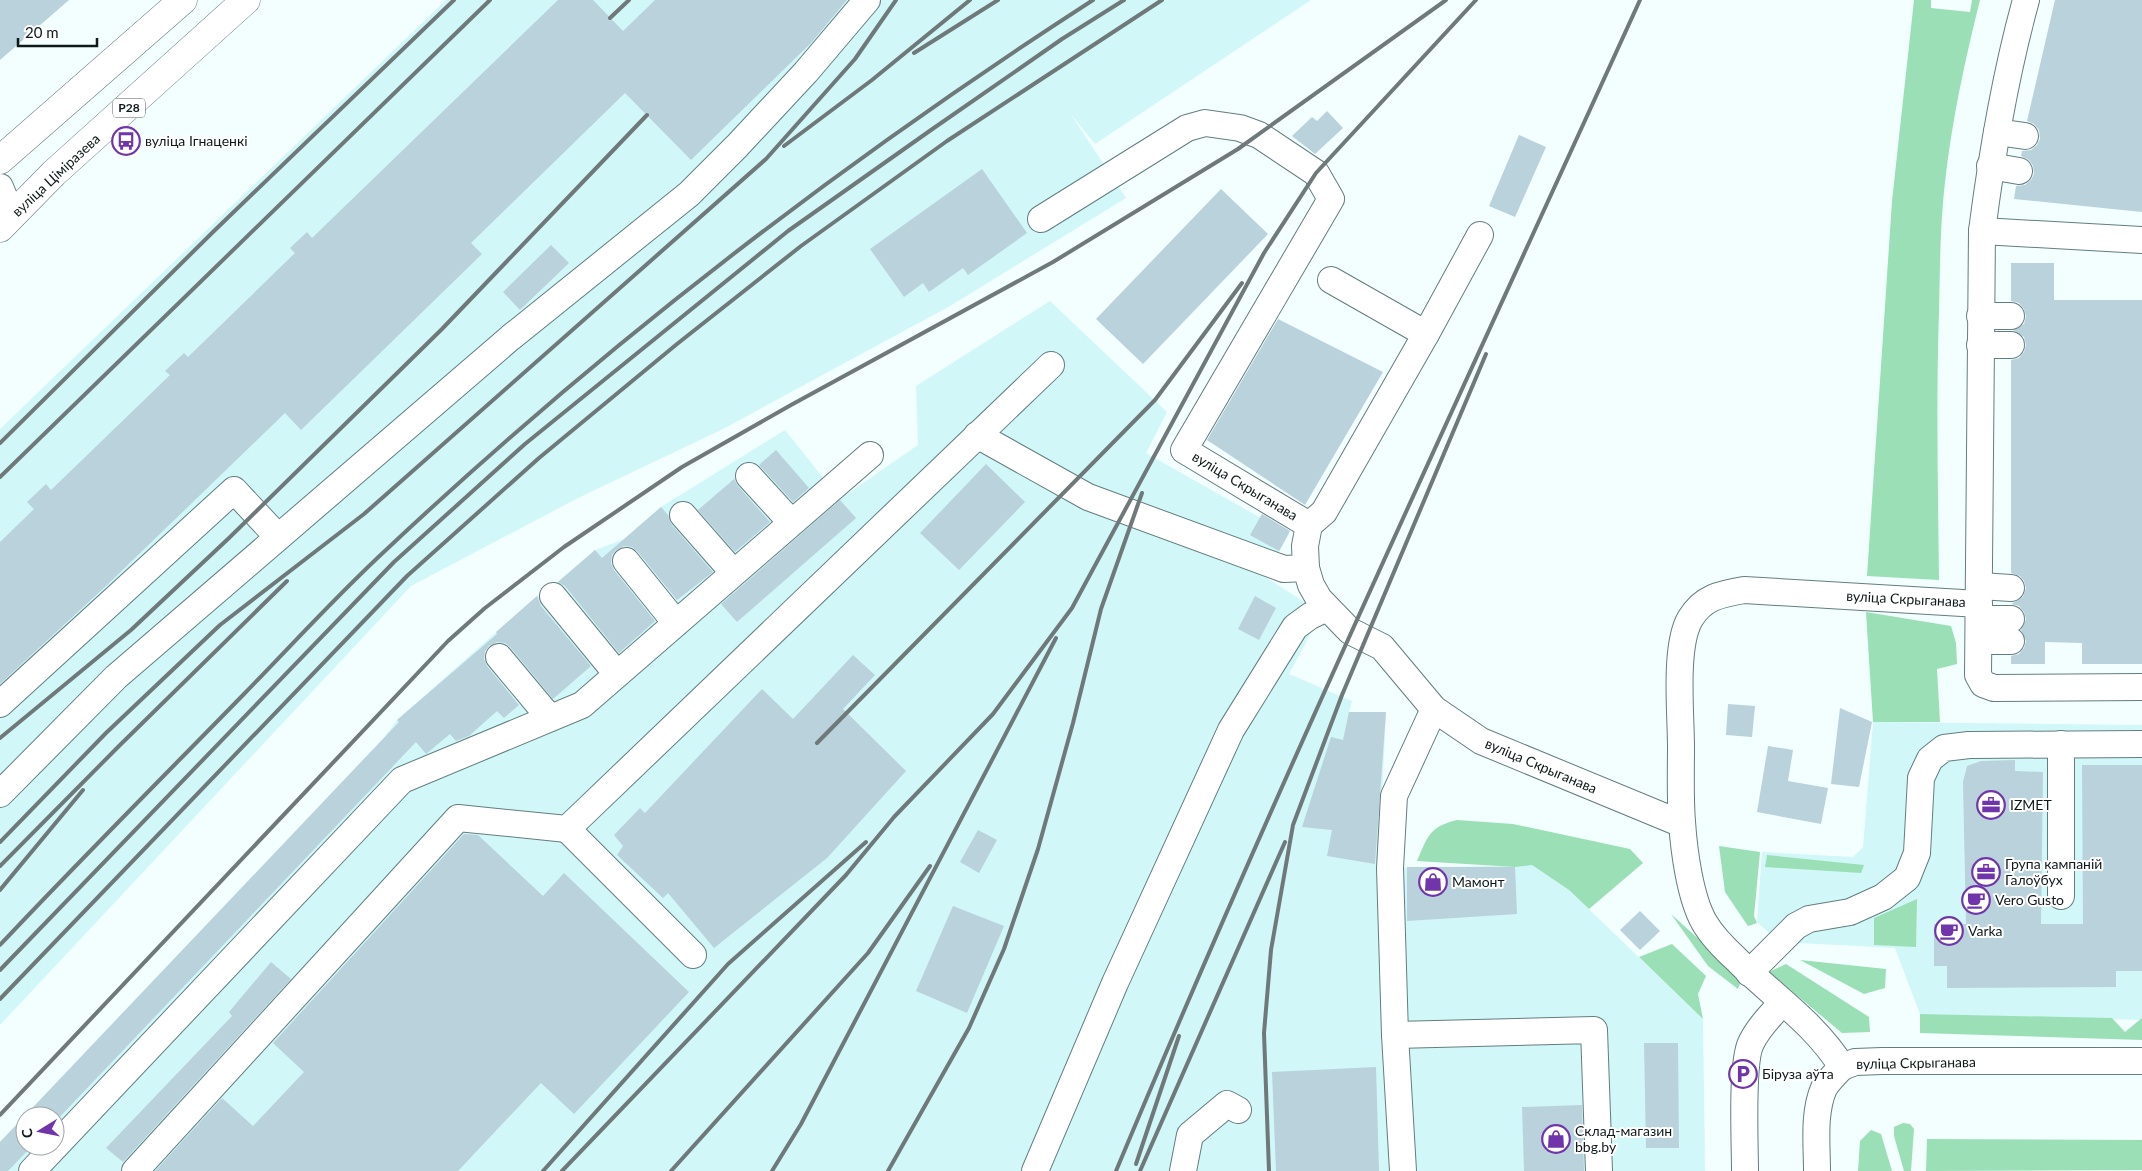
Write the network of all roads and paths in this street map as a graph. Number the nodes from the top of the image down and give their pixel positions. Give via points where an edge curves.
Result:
1 (184, 0) edge
2 (246, 0) edge
3 (867, 0) edge
4 (2026, 0) edge
5 (1993, 149) junction
6 (0, 160) edge
7 (0, 187) edge
8 (4, 219) edge
9 (1040, 219) dead end
10 (1982, 231) junction
11 (1480, 234) dead end
12 (2142, 240) edge
13 (1331, 280) dead end
14 (1980, 323) junction
15 (1426, 334) junction
16 (1051, 365) dead end
17 (978, 435) junction
18 (870, 454) dead end
19 (749, 476) dead end
20 (683, 515) dead end
21 (791, 522) junction
22 (1309, 525) junction
23 (278, 537) junction
24 (626, 561) dead end
25 (1306, 568) junction
26 (733, 572) junction
27 (2011, 588) dead end
28 (553, 596) dead end
29 (1328, 608) junction
30 (1979, 612) junction
31 (676, 623) junction
32 (2011, 630) dead end
33 (499, 657) dead end
34 (617, 674) junction
35 (2142, 687) edge
36 (0, 704) edge
37 (1434, 709) junction
38 (550, 718) junction
39 (2061, 744) junction
40 (2142, 744) edge
41 (0, 794) edge
42 (1682, 824) junction
43 (567, 829) junction
44 (2061, 896) dead end
45 (693, 955) dead end
46 (1749, 973) junction
47 (1782, 1003) junction
48 (1395, 1035) junction
49 (2142, 1062) edge
50 (1842, 1067) junction
51 (1238, 1110) dead end
52 (32, 1171) edge
53 (135, 1171) edge
54 (1035, 1171) edge
55 (1183, 1171) edge
56 (1402, 1171) edge
57 (1598, 1171) edge
58 (1745, 1171) edge
59 (1817, 1171) edge

1 - 6 main road
2 - 8 main road, вуліца Ціміразева / Р28
3 - 23 street via 806,72 688,194 510,338
4 - 5 street via 2013,45
5 - 5 street via 2021,154
5 - 10 street
7 - 8 street
9 - 22 street, вуліца Скрыганава via 1187,128 1205,123 1240,128 1259,135 1316,174 1331,199 1184,450
10 - 12 street
10 - 14 street
11 - 15 street
13 - 15 street
14 - 14 street via 2011,323
14 - 30 street
15 - 22 street via 1324,512
16 - 17 street
17 - 25 street via 1088,497 1284,568
17 - 43 street
18 - 21 street
19 - 21 street
20 - 26 street
21 - 26 street
22 - 25 street, вуліца Скрыганава via 1305,546
23 - 36 street via 234,490
23 - 41 street via 116,677
24 - 31 street
25 - 29 street, вуліца Скрыганава via 1311,585
26 - 31 street
27 - 30 street
28 - 34 street
29 - 37 street, вуліца Скрыганава via 1350,631 1382,647
29 - 54 street via 1295,627 1231,730
30 - 32 street
30 - 35 street via 1978,675 1983,684 1994,688
30 - 42 street, вуліца Скрыганава via 1744,590 1716,595 1701,604 1690,620 1683,643 1680,677
31 - 34 street
33 - 38 street
34 - 38 street via 582,704
37 - 42 street, вуліца Скрыганава via 1481,741
37 - 48 street via 1394,796 1390,868
38 - 52 street via 402,780
39 - 40 street
39 - 44 street
39 - 46 street via 1944,748 1930,759 1921,778 1918,853 1907,878 1883,897 1850,912 1809,919 1796,926
42 - 46 street, вуліца Скрыганава via 1693,891 1704,921 1717,940
43 - 45 street
43 - 53 street via 458,818
46 - 47 street, вуліца Скрыганава
47 - 50 street, вуліца Скрыганава via 1816,1032
47 - 58 street via 1760,1027 1750,1044 1746,1070
48 - 56 street
48 - 57 street via 1594,1030
49 - 50 street, вуліца Скрыганава via 1882,1061 1855,1062
50 - 59 street via 1825,1087 1820,1103
51 - 55 street via 1227,1104 1190,1135

